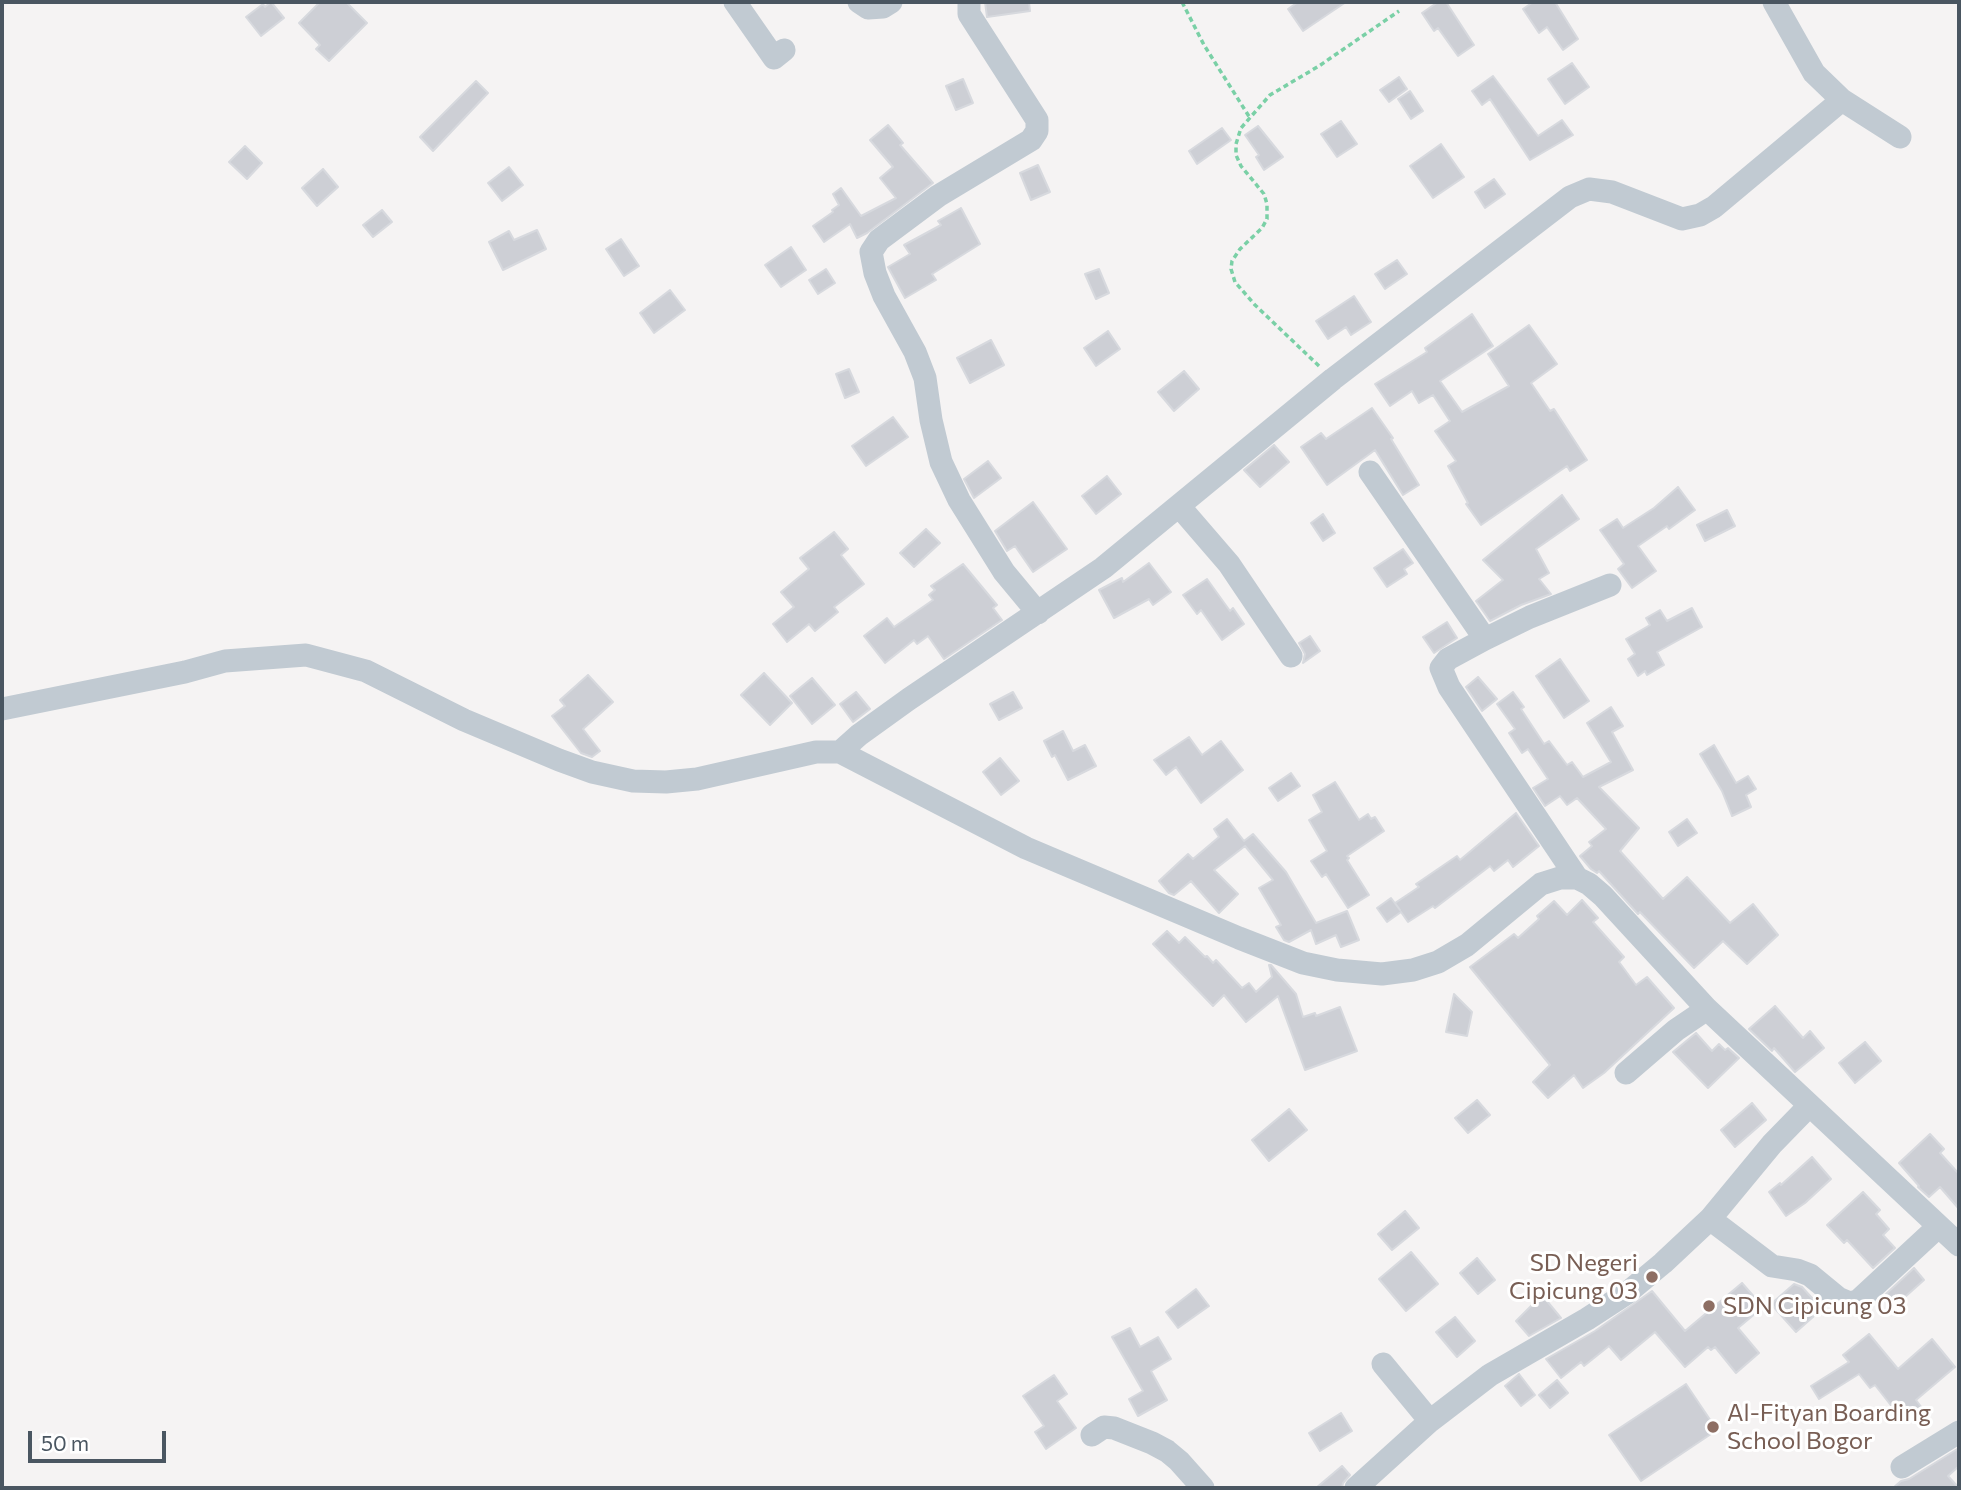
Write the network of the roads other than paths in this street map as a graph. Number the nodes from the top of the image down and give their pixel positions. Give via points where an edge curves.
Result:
1 (735, 2) edge
2 (859, 2) edge
3 (891, 2) edge
4 (969, 2) edge
5 (1774, 2) edge
6 (784, 50) dead end
7 (1842, 100) junction
8 (1900, 137) dead end
9 (1370, 472) dead end
10 (1179, 506) junction
11 (1610, 585) dead end
12 (1038, 613) junction
13 (1485, 639) junction
14 (1291, 656) dead end
15 (2, 709) edge
16 (840, 752) junction
17 (1577, 878) junction
18 (1707, 1009) junction
19 (1626, 1073) dead end
20 (1809, 1106) junction
21 (1710, 1219) junction
22 (1939, 1226) junction
23 (1959, 1245) edge
24 (1383, 1364) dead end
25 (1430, 1420) junction
26 (1959, 1432) edge
27 (1092, 1435) dead end
28 (1902, 1467) dead end
29 (1203, 1488) edge
30 (1356, 1488) edge

1 - 6 street via 774,58
2 - 3 street via 868,8
4 - 12 street via 969,14 1037,120 1038,131 1031,140 938,196 879,240 871,252 884,296 925,378 941,461 959,500 1004,572
5 - 7 street via 1814,73
7 - 8 street
7 - 10 street via 1700,215 1682,219 1612,192 1589,189 1570,197 1333,379
9 - 13 street
10 - 12 street
10 - 14 street via 1229,564
11 - 13 street
12 - 16 street via 909,699
13 - 17 street via 1448,659 1441,668 1443,674
15 - 16 street via 225,661 306,654 366,671 559,760 633,780 697,779 816,752
16 - 17 street via 1026,848 1239,939 1303,963 1337,970 1382,974 1438,962 1467,945 1541,884
17 - 18 street via 1603,896
18 - 19 street
18 - 20 street
20 - 21 street
20 - 22 street
21 - 22 street via 1772,1266 1810,1275 1850,1303 1858,1301
21 - 25 street via 1627,1293 1501,1367
22 - 23 street
24 - 25 street
25 - 30 street
26 - 28 street
27 - 29 street via 1104,1427 1114,1428 1152,1443 1179,1461

